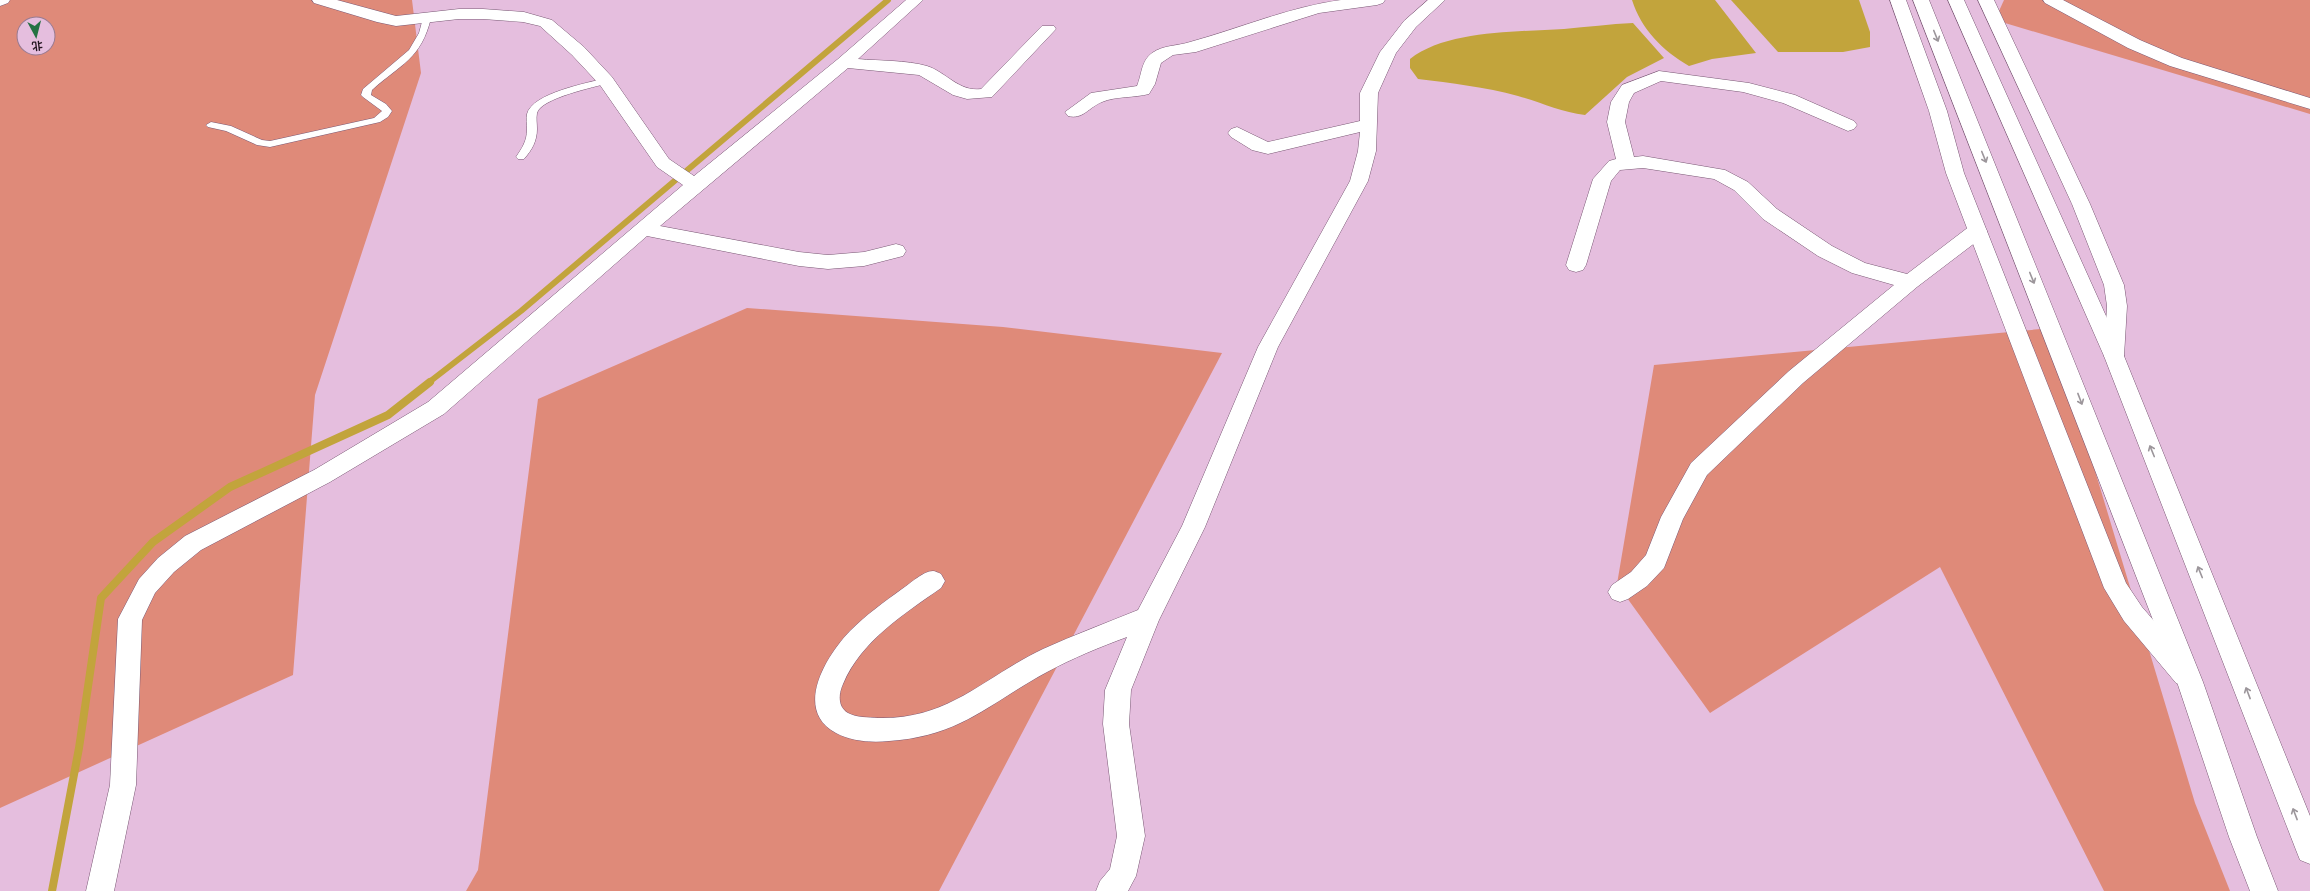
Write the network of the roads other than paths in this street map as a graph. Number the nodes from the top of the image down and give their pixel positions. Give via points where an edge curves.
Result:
1 (320, 0) edge
2 (444, 0) edge
3 (915, 0) edge
4 (1377, 0) edge
5 (1437, 0) edge
6 (1898, 0) edge
7 (1921, 0) edge
8 (1956, 0) edge
9 (1986, 0) edge
10 (2051, 0) edge
11 (459, 14) junction
12 (427, 18) junction
13 (1048, 29) dead end
14 (844, 63) junction
15 (606, 81) junction
16 (2310, 104) edge
17 (1074, 112) dead end
18 (1370, 124) junction
19 (1848, 125) dead end
20 (212, 126) dead end
21 (1237, 133) dead end
22 (522, 157) dead end
23 (1626, 162) junction
24 (692, 182) junction
25 (643, 229) junction
26 (1977, 231) junction
27 (896, 251) dead end
28 (1576, 265) dead end
29 (1910, 282) junction
30 (2114, 356) junction
31 (933, 581) dead end
32 (1620, 592) dead end
33 (1147, 618) junction
34 (2190, 682) junction
35 (2310, 850) edge
36 (100, 891) edge
37 (1110, 891) edge
38 (2264, 891) edge

1 - 12 main road via 383,19
2 - 11 main road
3 - 14 main road
4 - 17 main road via 1317,8 1190,48 1173,50 1157,56 1143,90 1097,97
5 - 18 main road via 1410,24 1388,52 1369,93
6 - 26 main road via 1938,111 1955,173
7 -> 34 main road
8 - 30 main road
9 - 30 main road via 2081,204 2114,285 2117,306
10 - 16 main road via 2134,44 2176,62
11 - 12 main road
11 - 15 main road via 524,17 546,23 578,50
12 - 20 lane via 424,36 412,53 368,89 368,98 387,111 378,120 270,144 260,144 228,128
13 - 14 main road via 986,92 974,96 958,92 933,74 922,70
14 - 24 main road
15 - 22 lane via 538,103 532,113 531,144
15 - 24 main road via 651,148 670,169
18 - 21 main road via 1268,148 1258,146
18 - 33 main road via 1367,151 1359,181 1268,347 1193,527
19 - 23 main road via 1789,99 1743,87 1659,76 1628,89 1620,102 1616,122
23 - 28 main road via 1615,165 1602,179
23 - 29 main road via 1643,162 1719,174 1741,186 1770,214 1825,251 1859,268
24 - 25 main road
25 - 27 main road via 799,260 828,262 864,259
25 - 36 main road via 436,408 322,476 193,543 166,565 147,586 130,619 123,785
26 - 29 main road
26 - 34 main road via 2116,588 2133,614
29 - 32 main road via 1796,377 1699,469 1672,517 1656,562 1639,579
35 -> 30 main road
31 - 33 main road via 875,622 832,676 826,696 828,710 836,721 858,730 890,730 936,722 968,707 1039,664
33 - 37 main road via 1118,690 1116,724 1131,836 1122,876
34 - 38 main road

